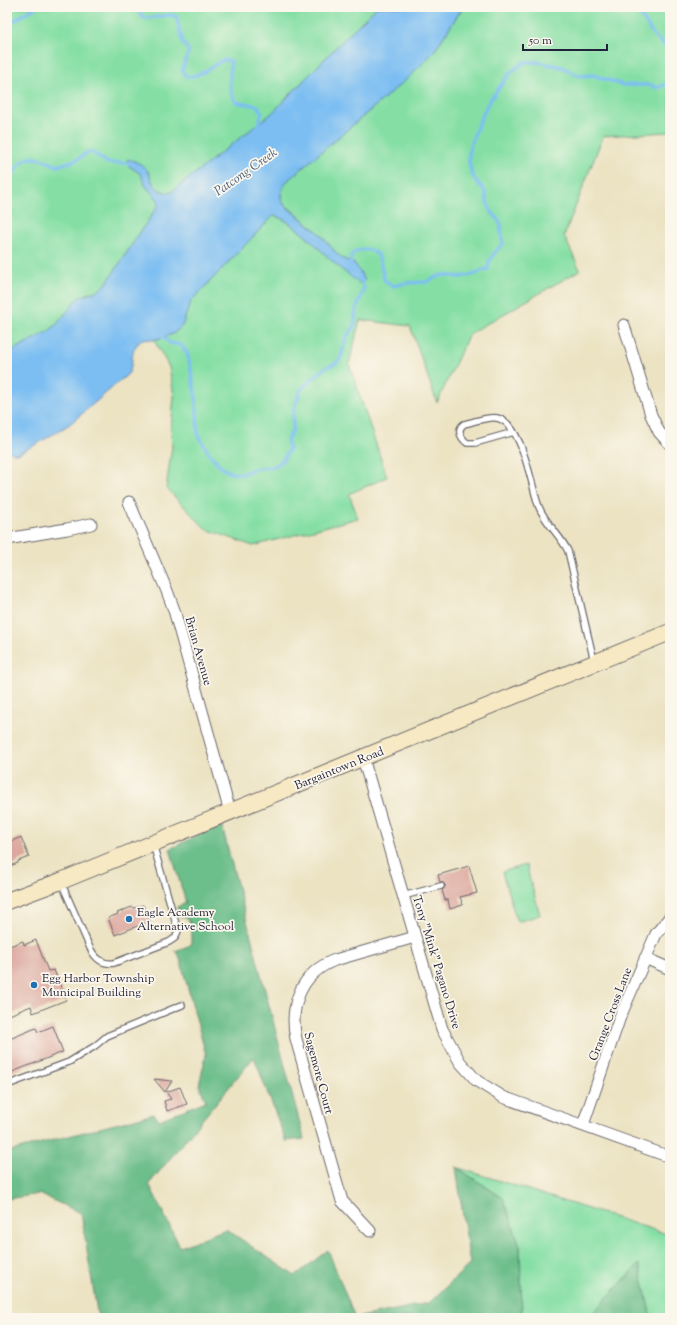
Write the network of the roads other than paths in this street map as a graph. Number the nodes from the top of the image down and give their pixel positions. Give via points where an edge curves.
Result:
1 (624, 325) dead end
2 (514, 432) junction
3 (670, 444) edge
4 (128, 502) dead end
5 (91, 524) dead end
6 (7, 539) edge
7 (670, 632) edge
8 (594, 663) junction
9 (363, 758) junction
10 (230, 812) junction
11 (153, 844) junction
12 (61, 882) junction
13 (441, 886) dead end
14 (403, 896) junction
15 (7, 901) edge
16 (670, 917) edge
17 (415, 937) junction
18 (645, 958) junction
19 (670, 969) edge
20 (182, 1006) dead end
21 (10, 1084) dead end
22 (583, 1125) junction
23 (670, 1157) edge
24 (370, 1231) dead end

1 - 3 street via 651,415 659,432
2 - 2 lane via 500,418 492,417 464,424 459,430 467,443
2 - 8 lane via 521,445 539,507 568,551
4 - 10 street, Brian Avenue via 174,610
5 - 6 street
7 - 8 main road, Bargaintown Road
8 - 9 main road, Bargaintown Road
9 - 10 main road, Bargaintown Road
9 - 14 street, Tony "Mink" Pagano Drive
10 - 11 main road, Bargaintown Road
11 - 12 main road, Bargaintown Road
11 - 12 lane via 177,930 175,938 169,942 114,963 101,961 90,948
12 - 15 main road, Bargaintown Road
13 - 14 lane
14 - 17 street, Tony "Mink" Pagano Drive
16 - 18 street, Grange Cross Lane via 656,934
17 - 22 street, Tony "Mink" Pagano Drive via 442,1029 464,1067 477,1081 503,1097
17 - 24 street, Sagemore Court via 328,963 307,980 298,995 295,1008 296,1039 342,1201
18 - 19 street
18 - 22 street, Grange Cross Lane via 620,1017
20 - 21 lane via 107,1036 69,1062
22 - 23 street, Tony "Mink" Pagano Drive

